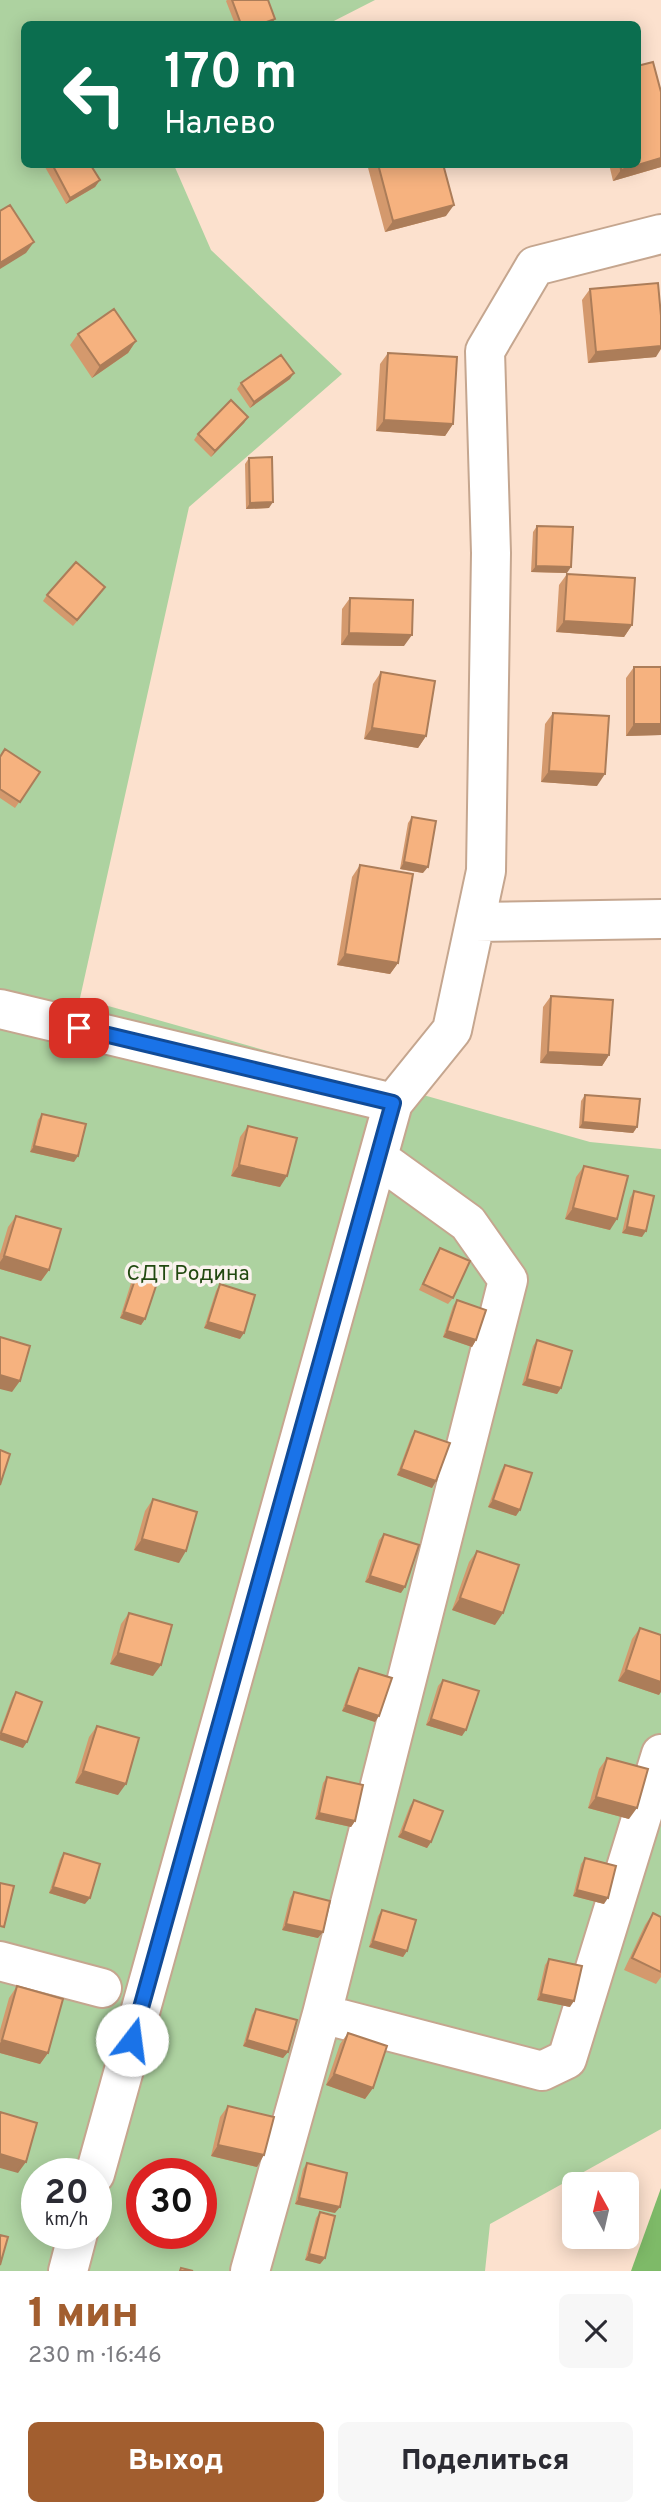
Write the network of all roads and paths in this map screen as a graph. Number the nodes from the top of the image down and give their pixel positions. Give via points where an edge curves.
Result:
1 (661, 234) edge
2 (661, 919) edge
3 (475, 922) junction
4 (0, 1009) edge
5 (393, 1103) junction
6 (378, 1158) junction
7 (661, 1754) edge
8 (0, 1961) edge
9 (102, 1988) dead end
10 (322, 2014) junction
11 (99, 2158) edge
12 (74, 2249) edge
13 (68, 2271) edge
14 (250, 2271) edge

1 - 3 street via 535,266 485,351 491,553 486,872
2 - 3 street
3 - 5 street via 452,1030
4 - 5 street
5 - 6 street
6 - 10 street via 468,1223 508,1280
6 - 11 street
7 - 10 street via 567,2059 542,2071
8 - 9 street
10 - 14 street
12 - 13 street

